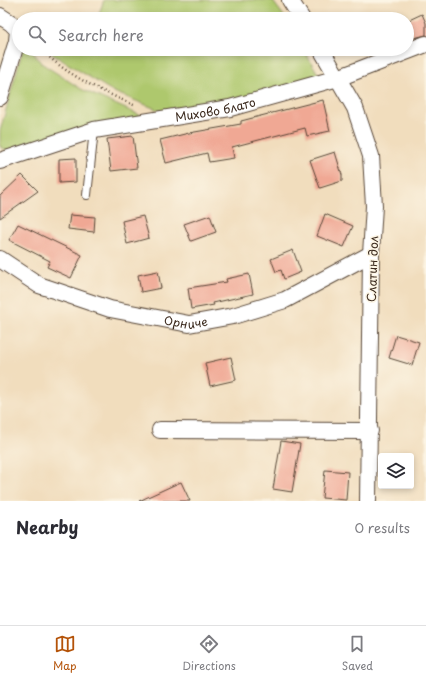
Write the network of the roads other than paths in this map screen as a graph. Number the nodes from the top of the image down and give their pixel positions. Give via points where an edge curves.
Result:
1 (290, 0) edge
2 (298, 12) edge
3 (0, 16) edge
4 (12, 24) edge
5 (426, 44) edge
6 (414, 49) edge
7 (12, 56) edge
8 (325, 56) edge
9 (395, 56) edge
10 (338, 78) junction
11 (0, 97) edge
12 (94, 130) junction
13 (0, 160) edge
14 (87, 195) dead end
15 (371, 254) junction
16 (0, 259) edge
17 (160, 430) dead end
18 (370, 431) junction
19 (368, 501) edge

1 - 2 street
3 - 4 street
5 - 6 street, Михово блато
7 - 11 street
8 - 10 street, Слатин дол
9 - 10 street, Михово блато
10 - 12 street, Михово блато via 230,108
10 - 15 street, Слатин дол via 354,108 371,156 374,206
12 - 13 street, Михово блато
12 - 14 lane
15 - 16 street, Орниче via 286,300 233,316 189,324 110,309 39,285
15 - 18 street, Слатин дол
17 - 18 street
18 - 19 street, Слатин дол

